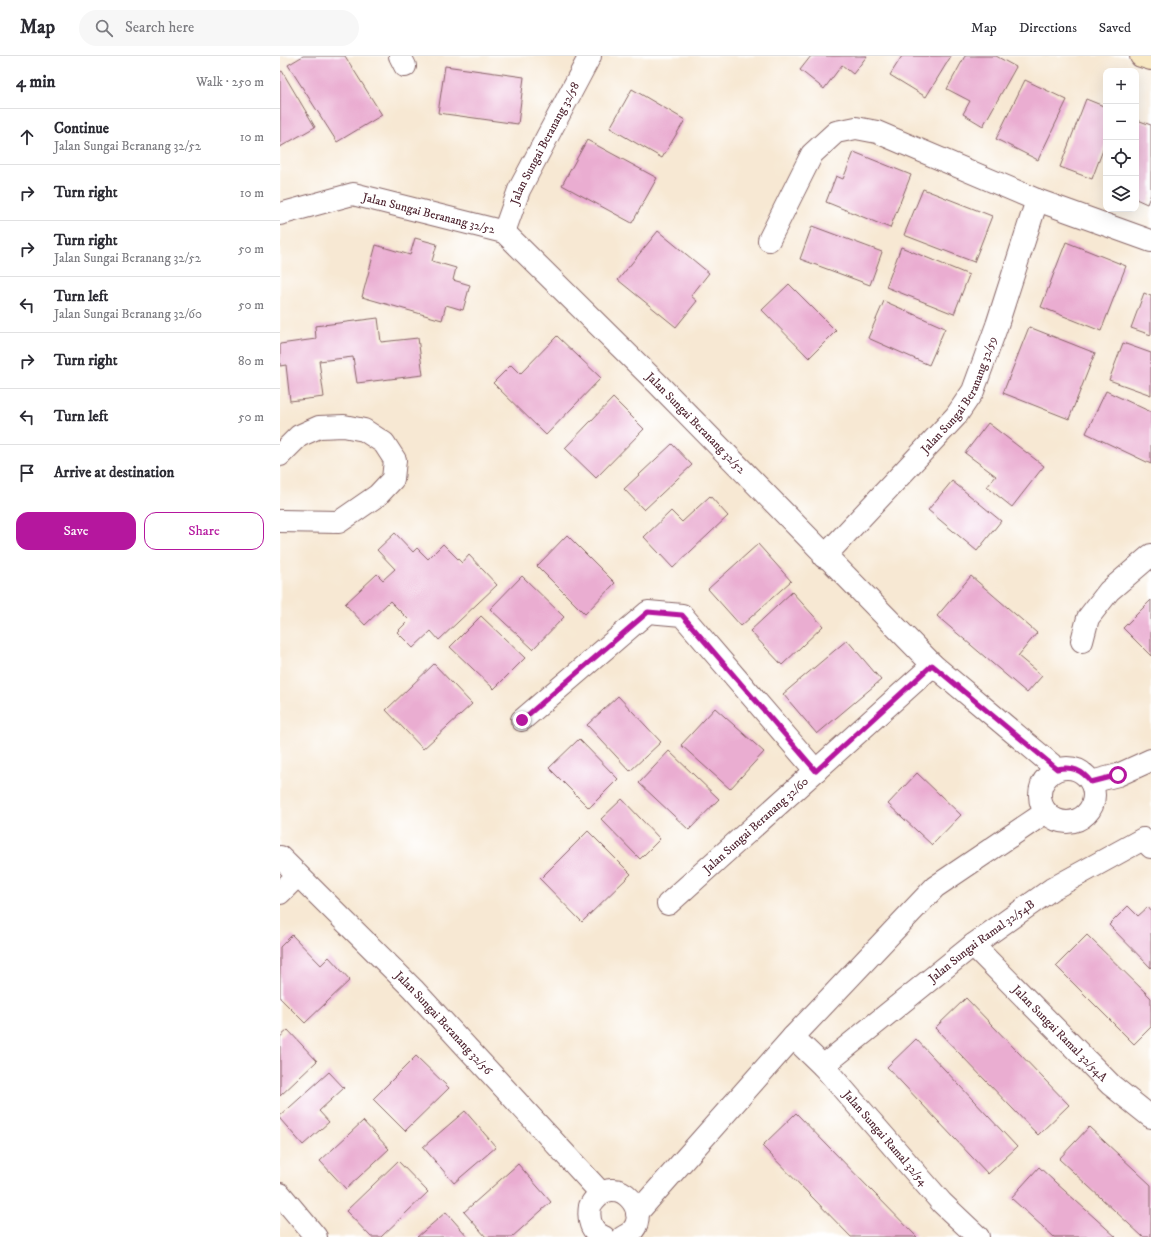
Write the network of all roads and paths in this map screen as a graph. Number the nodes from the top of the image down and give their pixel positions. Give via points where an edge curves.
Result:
1 (590, 56) edge
2 (1141, 56) edge
3 (1151, 59) edge
4 (1036, 200) junction
5 (280, 214) edge
6 (504, 232) junction
7 (770, 240) dead end
8 (1151, 241) edge
9 (280, 455) edge
10 (280, 521) edge
11 (1151, 555) edge
12 (824, 556) junction
13 (1082, 641) dead end
14 (932, 665) junction
15 (522, 720) dead end
16 (1151, 760) edge
17 (1057, 769) junction
18 (816, 771) junction
19 (1091, 782) junction
20 (1046, 812) junction
21 (1151, 847) edge
22 (280, 857) edge
23 (298, 875) junction
24 (280, 893) edge
25 (668, 904) dead end
26 (973, 946) junction
27 (793, 1037) junction
28 (823, 1066) junction
29 (1151, 1117) edge
30 (601, 1193) junction
31 (280, 1194) edge
32 (637, 1213) junction
33 (594, 1235) edge
34 (316, 1237) edge
35 (623, 1237) edge
36 (978, 1237) edge

1 - 6 street, Jalan Sungai Beranang 32/58 via 519,190
2 - 3 main road
4 - 7 street via 877,132 856,128 836,132 812,154
4 - 8 street
4 - 12 street, Jalan Sungai Beranang 32/59 via 997,325 973,391 956,416
5 - 6 street, Jalan Sungai Beranang 32/52 via 353,194
6 - 12 street, Jalan Sungai Beranang 32/52 via 658,384
9 - 10 street via 299,436 312,430 319,427 344,426 364,430 384,442 395,460 393,479 378,495 339,522
11 - 13 street via 1109,590 1088,618
12 - 14 street, Jalan Sungai Beranang 32/52
14 - 17 street, Jalan Sungai Beranang 32/52
14 - 18 street, Jalan Sungai Beranang 32/60
15 - 18 street via 648,612 682,615
16 - 19 street via 1118,775
17 - 19 street via 1076,769 1085,774
17 - 20 street via 1045,778 1041,787 1041,804
18 - 25 street, Jalan Sungai Beranang 32/60
19 - 20 street via 1095,794 1093,804 1087,814 1079,820 1056,820
20 - 27 street via 935,887
21 - 26 street, Jalan Sungai Ramal 32/54B via 1144,839 1052,889
22 - 23 street, Jalan Sungai Beranang 32/56
23 - 24 street
23 - 30 street, Jalan Sungai Beranang 32/56 via 412,989
26 - 28 street, Jalan Sungai Ramal 32/54B
26 - 29 street, Jalan Sungai Ramal 32/54A via 1111,1085
27 - 28 street, Jalan Sungai Ramal 32/54
27 - 32 street
28 - 36 street, Jalan Sungai Ramal 32/54 via 942,1203
30 - 32 street via 608,1190 624,1193 636,1205
30 - 33 street via 590,1206 589,1223
31 - 34 street
32 - 35 street via 632,1231

